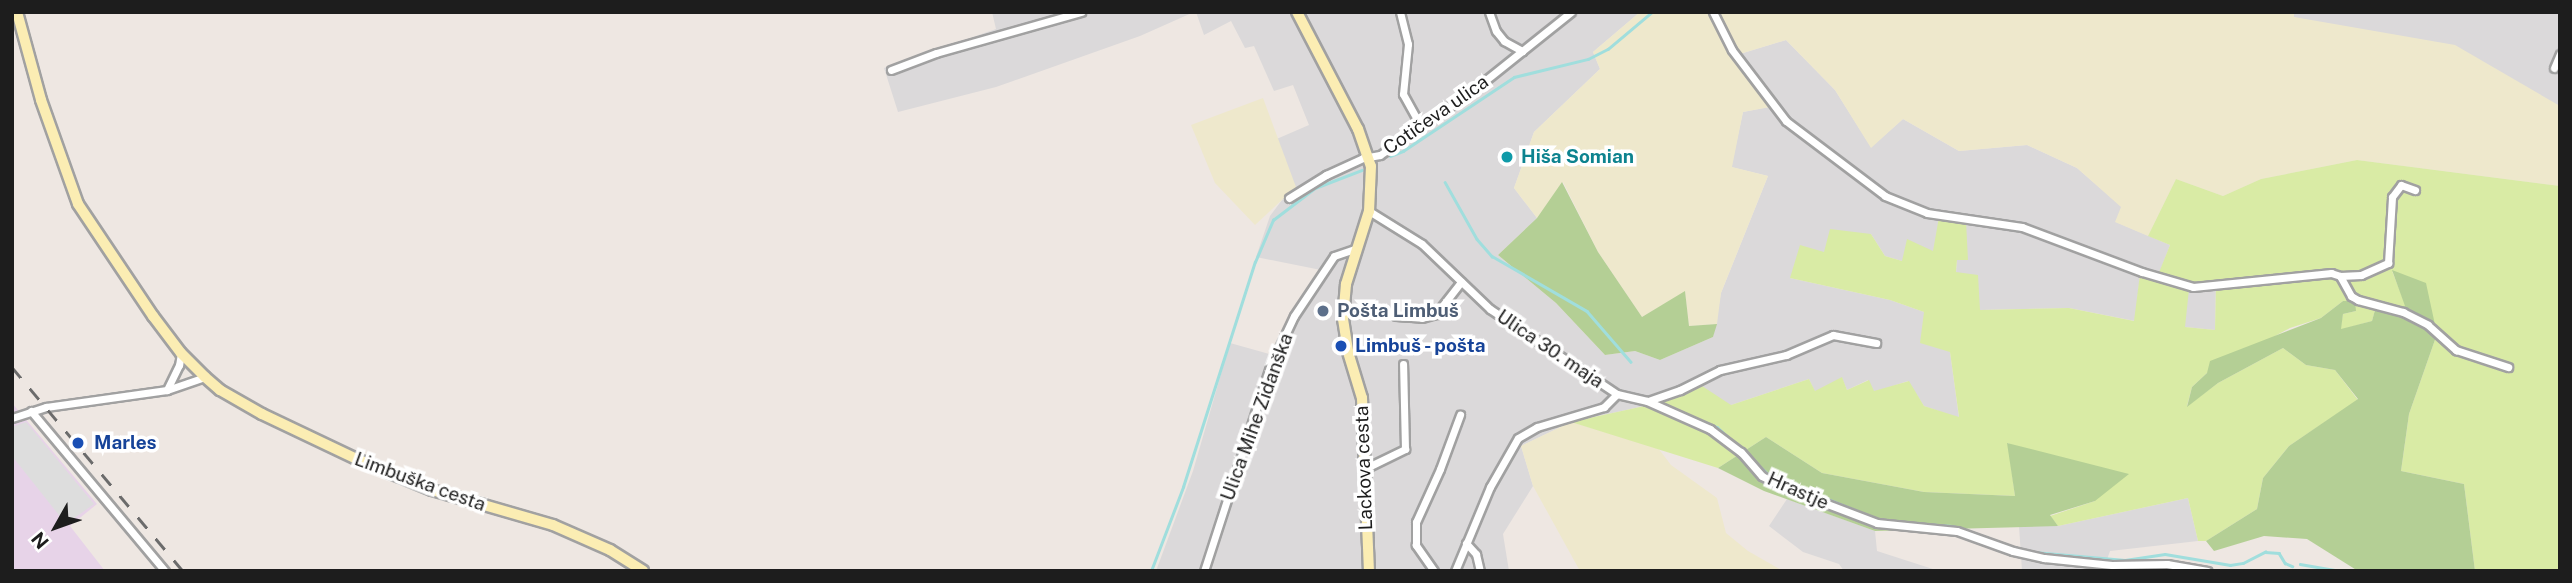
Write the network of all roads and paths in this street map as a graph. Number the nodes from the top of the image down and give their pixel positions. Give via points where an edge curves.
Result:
1 (17, 12) edge
2 (1081, 12) edge
3 (1297, 12) edge
4 (1401, 12) edge
5 (1489, 12) edge
6 (1571, 12) edge
7 (1713, 12) edge
8 (1522, 51) junction
9 (2560, 54) edge
10 (2554, 68) dead end
11 (891, 70) dead end
12 (1420, 125) junction
13 (1370, 158) junction
14 (2415, 190) dead end
15 (1289, 198) dead end
16 (1369, 211) junction
17 (1357, 248) junction
18 (2340, 276) junction
19 (1461, 282) junction
20 (1396, 316) dead end
21 (1875, 343) dead end
22 (181, 353) junction
23 (1403, 364) dead end
24 (2508, 366) dead end
25 (205, 377) junction
26 (167, 390) junction
27 (1618, 394) junction
28 (1647, 401) junction
29 (31, 411) junction
30 (1460, 415) dead end
31 (12, 418) edge
32 (1364, 469) junction
33 (1466, 543) junction
34 (165, 571) edge
35 (643, 571) edge
36 (1204, 571) edge
37 (1369, 571) edge
38 (1434, 571) edge
39 (1455, 571) edge
40 (1480, 571) edge
41 (2207, 571) edge

1 - 22 main road, Limbuška cesta via 44,110 78,204
2 - 11 street
3 - 13 main road, Lackova cesta
4 - 12 street via 1408,44 1403,94
5 - 8 street via 1504,41
6 - 8 street, Cotičeva ulica
7 - 18 street via 1732,50 1786,121 1885,196 1927,212 2022,227 2193,287 2331,273
8 - 12 street, Cotičeva ulica
9 - 10 street
12 - 13 street, Cotičeva ulica
13 - 15 street, Cotičeva ulica via 1326,175
13 - 16 main road, Lackova cesta
14 - 18 street via 2401,185 2392,197 2388,262 2361,275
16 - 17 main road, Lackova cesta
16 - 19 street, Ulica 30. maja via 1423,244
17 - 32 main road, Lackova cesta via 1346,284 1343,320 1363,398
17 - 36 street, Ulica Mihe Zidanška via 1334,256 1294,316 1270,367
18 - 24 street via 2358,300 2403,312 2456,350
19 - 20 street via 1436,314
19 - 27 street, Ulica 30. maja via 1490,309
21 - 28 street via 1833,335 1786,355 1720,370
22 - 25 main road, Limbuška cesta
22 - 26 street
23 - 32 street via 1405,449
25 - 26 street
25 - 35 main road, Limbuška cesta via 262,414 361,461 432,490 553,525 595,542
26 - 29 street
27 - 28 street, Ulica 30. maja
27 - 33 street via 1604,407 1537,427 1518,438 1503,460
28 - 41 street, Hrastje via 1710,429 1771,481 1877,523 1957,531 2044,558 2112,565 2167,564
29 - 31 street
29 - 34 street
30 - 38 street via 1416,522 1416,545
32 - 37 main road, Lackova cesta
33 - 39 street
33 - 40 street via 1476,554

